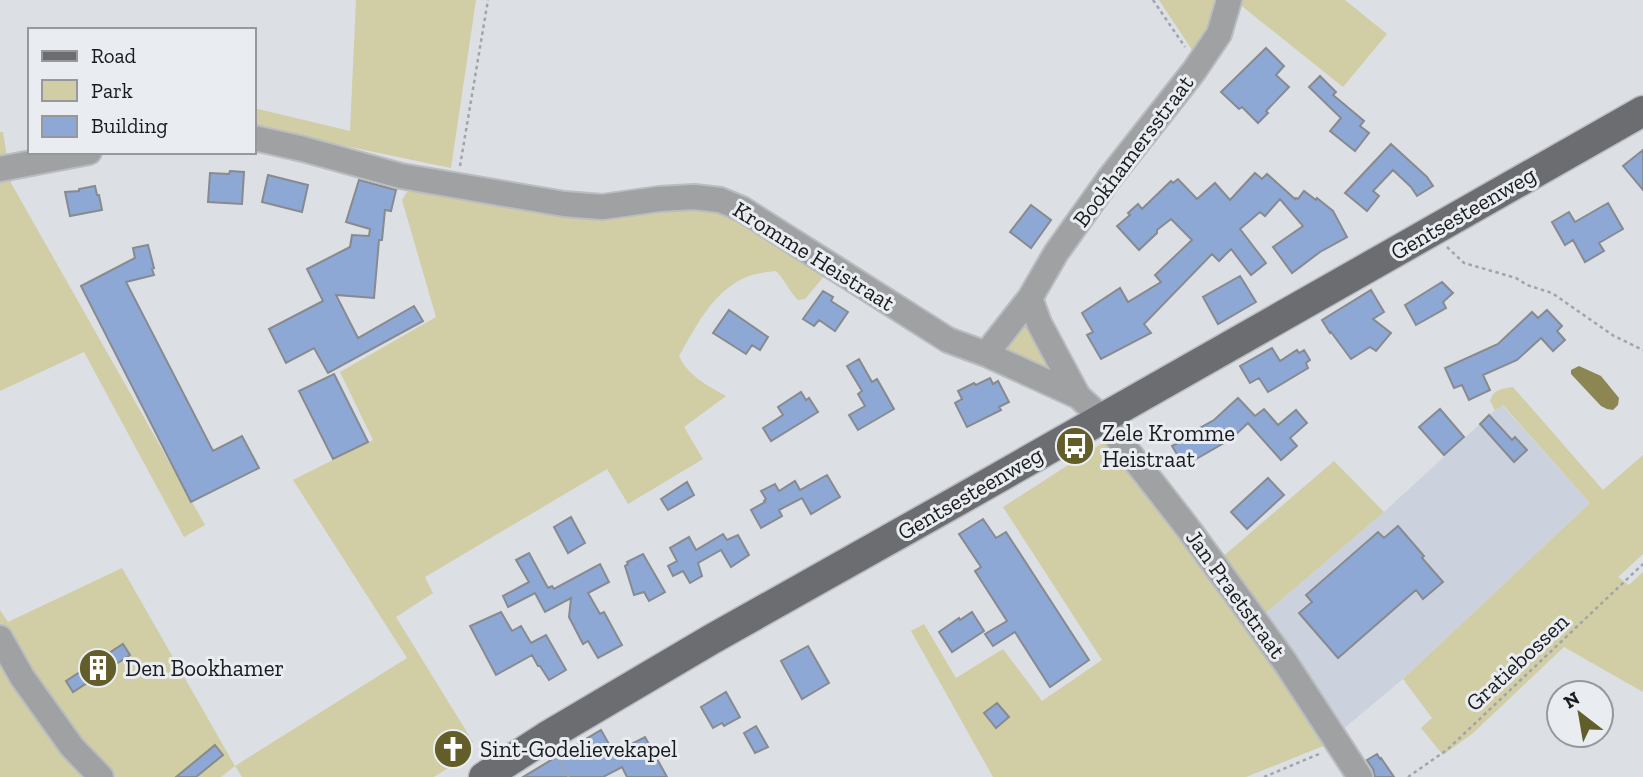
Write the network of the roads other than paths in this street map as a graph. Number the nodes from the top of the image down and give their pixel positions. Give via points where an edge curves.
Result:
1 (1229, 0) edge
2 (1643, 111) edge
3 (256, 138) edge
4 (79, 154) edge
5 (0, 169) edge
6 (1030, 298) junction
7 (986, 354) junction
8 (1078, 396) junction
9 (1102, 418) junction
10 (0, 638) edge
11 (498, 773) edge
12 (101, 777) edge
13 (1360, 777) edge

1 - 6 street, Bookhamersstraat via 1219,34 1198,66 1108,180
2 - 9 main road, Gentsesteenweg
3 - 7 street, Kromme Heistraat via 401,176 564,204 602,207 659,199 720,200 743,209 948,341
4 - 5 street
6 - 7 street, Bookhamersstraat
6 - 8 street
7 - 8 street, Kromme Heistraat
8 - 9 street, Kromme Heistraat
9 - 11 main road, Gentsesteenweg via 712,639 546,737
9 - 13 street, Jan Praetstraat via 1244,604
10 - 12 street via 72,747

